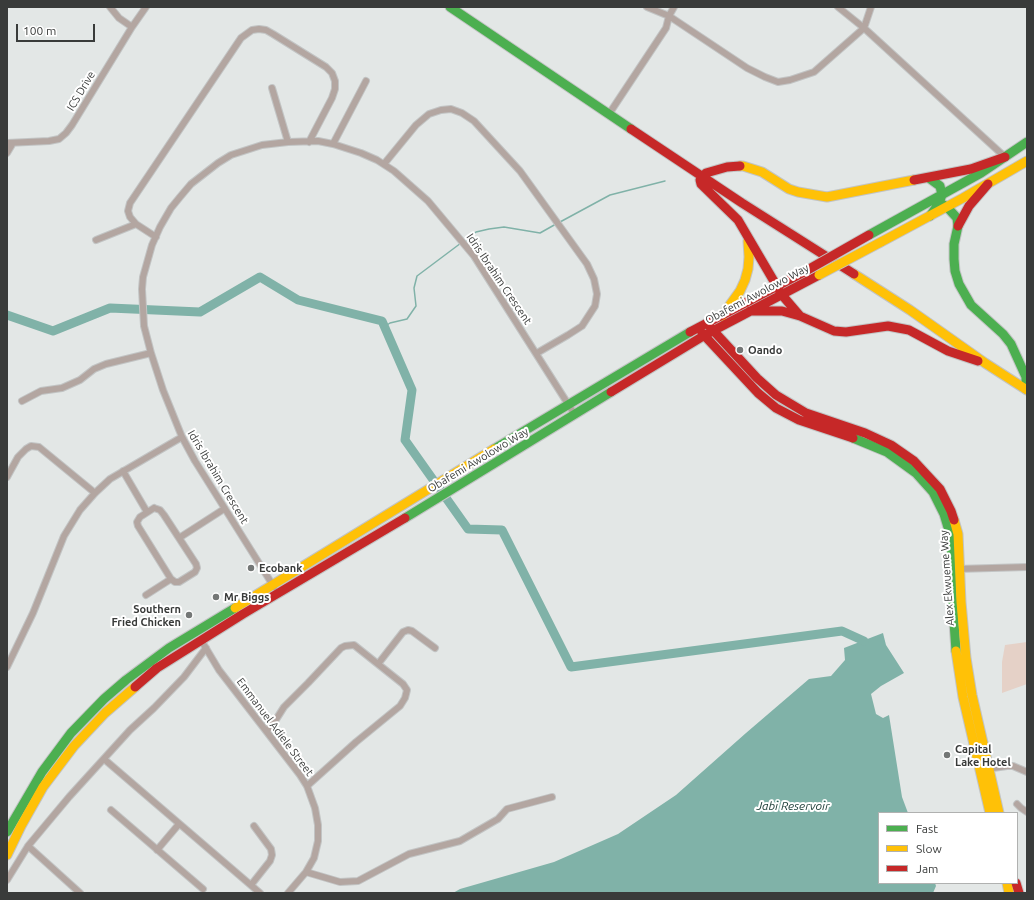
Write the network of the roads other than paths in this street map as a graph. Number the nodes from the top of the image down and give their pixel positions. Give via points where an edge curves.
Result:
1 (110, 7) edge
2 (146, 7) edge
3 (450, 7) edge
4 (647, 7) edge
5 (674, 7) edge
6 (838, 7) edge
7 (871, 7) edge
8 (668, 16) junction
9 (132, 27) junction
10 (864, 28) junction
11 (366, 81) dead end
12 (272, 88) dead end
13 (609, 114) junction
14 (288, 142) junction
15 (309, 142) junction
16 (1027, 142) edge
17 (10, 143) edge
18 (333, 144) junction
19 (7, 154) edge
20 (1005, 158) junction
21 (1027, 160) edge
22 (384, 164) junction
23 (703, 176) junction
24 (929, 178) junction
25 (988, 184) junction
26 (940, 201) junction
27 (136, 224) junction
28 (958, 226) junction
29 (747, 236) junction
30 (156, 237) junction
31 (96, 240) dead end
32 (777, 286) junction
33 (782, 295) junction
34 (750, 312) junction
35 (722, 316) junction
36 (800, 316) junction
37 (710, 328) junction
38 (698, 329) junction
39 (705, 336) junction
40 (151, 353) junction
41 (537, 353) junction
42 (986, 363) junction
43 (1026, 389) edge
44 (22, 401) dead end
45 (569, 405) junction
46 (575, 414) junction
47 (182, 437) junction
48 (123, 471) junction
49 (7, 477) edge
50 (95, 493) junction
51 (224, 509) junction
52 (147, 512) junction
53 (179, 538) junction
54 (1027, 567) edge
55 (956, 569) junction
56 (171, 579) junction
57 (273, 585) junction
58 (278, 593) junction
59 (146, 595) dead end
60 (203, 644) junction
61 (434, 648) dead end
62 (378, 664) junction
63 (7, 666) edge
64 (267, 731) junction
65 (104, 759) junction
66 (984, 769) junction
67 (1027, 772) edge
68 (307, 786) junction
69 (552, 797) dead end
70 (1017, 804) dead end
71 (110, 810) dead end
72 (990, 812) edge
73 (999, 812) edge
74 (1027, 812) edge
75 (179, 824) junction
76 (254, 826) dead end
77 (7, 832) edge
78 (28, 846) junction
79 (157, 850) junction
80 (7, 855) edge
81 (306, 872) junction
82 (7, 880) edge
83 (251, 885) junction
84 (203, 889) dead end
85 (80, 893) edge
86 (260, 893) edge
87 (288, 893) edge

1 - 9 street via 119,18
2 - 9 street, ICS Drive
3 - 13 main road
4 - 8 street
5 - 8 street
6 - 10 street
7 - 10 street
8 - 10 street via 747,68 778,82 814,72
8 - 13 street via 666,28
9 - 17 street, ICS Drive via 66,133 59,139 49,141
10 - 20 street
11 - 18 street
12 - 14 street
13 - 23 main road
14 - 15 street, Idris Ibrahim Crescent
14 - 30 street, Idris Ibrahim Crescent via 247,149 231,155 206,172 191,184 171,208
15 - 18 street, Idris Ibrahim Crescent
15 - 27 street via 335,89 332,73 266,30 252,30 241,38 133,196 128,211
16 - 20 main road, Obafemi Awolowo Way
17 - 19 street
18 - 22 street, Idris Ibrahim Crescent
20 - 24 main road via 980,167
20 - 26 main road, Obafemi Awolowo Way
21 - 25 main road, Obafemi Awolowo Way
22 - 41 street, Idris Ibrahim Crescent via 428,201 460,238
22 - 41 street via 416,125 429,114 451,109 474,121 520,171 587,264 597,294 595,306 582,326
23 - 24 main road via 723,168 743,166 762,172 789,189 827,197
23 - 29 main road via 701,184 731,212
23 - 42 main road via 910,310
24 - 26 main road via 940,186
25 - 26 main road, Obafemi Awolowo Way
25 - 28 main road via 969,206
26 - 28 main road via 957,218
26 - 32 main road, Obafemi Awolowo Way, bridge via 869,235
26 - 33 main road, Obafemi Awolowo Way, bridge via 930,216
27 - 30 street
27 - 31 street
28 - 43 main road via 954,259 959,284 971,304 1011,344 1026,377
29 - 32 main road
29 - 35 main road via 749,257 746,280
30 - 40 street, Idris Ibrahim Crescent via 146,264 142,289 144,326
32 - 33 main road
32 - 35 main road, Obafemi Awolowo Way
33 - 34 main road, Obafemi Awolowo Way
33 - 36 main road
34 - 36 main road via 772,310
34 - 37 main road, Obafemi Awolowo Way
35 - 37 main road, Obafemi Awolowo Way
36 - 42 main road via 834,331 846,332 888,326 909,330 948,351
37 - 38 main road, Obafemi Awolowo Way
37 - 39 main road, Obafemi Awolowo Way
37 - 55 main road, Alex Ekwueme Way via 757,378 785,401 822,419 879,439 904,453 924,471 940,489 951,511 958,534
38 - 39 main road, Alex Ekwueme Way
38 - 45 main road, Obafemi Awolowo Way
39 - 46 main road, Obafemi Awolowo Way
39 - 55 main road, Alex Ekwueme Way via 758,393 776,408 799,420 887,452 916,473 933,492 944,514
40 - 44 street via 106,364 62,388 41,391
40 - 47 street, Idris Ibrahim Crescent
41 - 45 street, Idris Ibrahim Crescent
42 - 43 main road
45 - 46 street, Idris Ibrahim Crescent
45 - 57 main road, Obafemi Awolowo Way
46 - 58 main road, Obafemi Awolowo Way
47 - 48 street
47 - 51 street, Idris Ibrahim Crescent
48 - 50 street
48 - 52 street
49 - 50 street via 18,457 26,449 31,446 39,447
50 - 63 street via 80,510 64,536 34,613
51 - 53 street
51 - 57 street, Idris Ibrahim Crescent
52 - 53 street via 154,508 160,510
52 - 56 street via 140,517 138,526
53 - 56 street via 197,568 179,582
54 - 55 street
55 - 66 main road, Alex Ekwueme Way via 952,593 957,659 963,697
56 - 59 street
57 - 58 street, Idris Ibrahim Crescent
57 - 77 main road, Obafemi Awolowo Way via 169,648 104,699 71,733 42,772
58 - 60 main road, Obafemi Awolowo Way
60 - 64 street, Emmanuel Adiele Street via 219,670
60 - 65 street via 184,677
60 - 80 main road, Obafemi Awolowo Way via 179,653 146,677 88,730 43,788
61 - 62 street via 408,630 403,632
62 - 64 street via 354,645 341,648 284,706
62 - 68 street via 403,684 406,690 405,698 400,706
64 - 68 street, Emmanuel Adiele Street
65 - 75 street
65 - 78 street
66 - 67 street via 1014,766
66 - 72 main road, Alex Ekwueme Way
66 - 73 main road, Alex Ekwueme Way
68 - 81 street, Emmanuel Adiele Street via 316,808 318,841 314,858
69 - 81 street via 507,809 498,819 460,840 409,854 358,881 340,882
70 - 74 street
71 - 79 street
75 - 79 street
75 - 83 street
76 - 83 street via 271,849 272,855
78 - 82 street
78 - 85 street
79 - 84 street
81 - 87 street, Emmanuel Adiele Street
83 - 86 street

